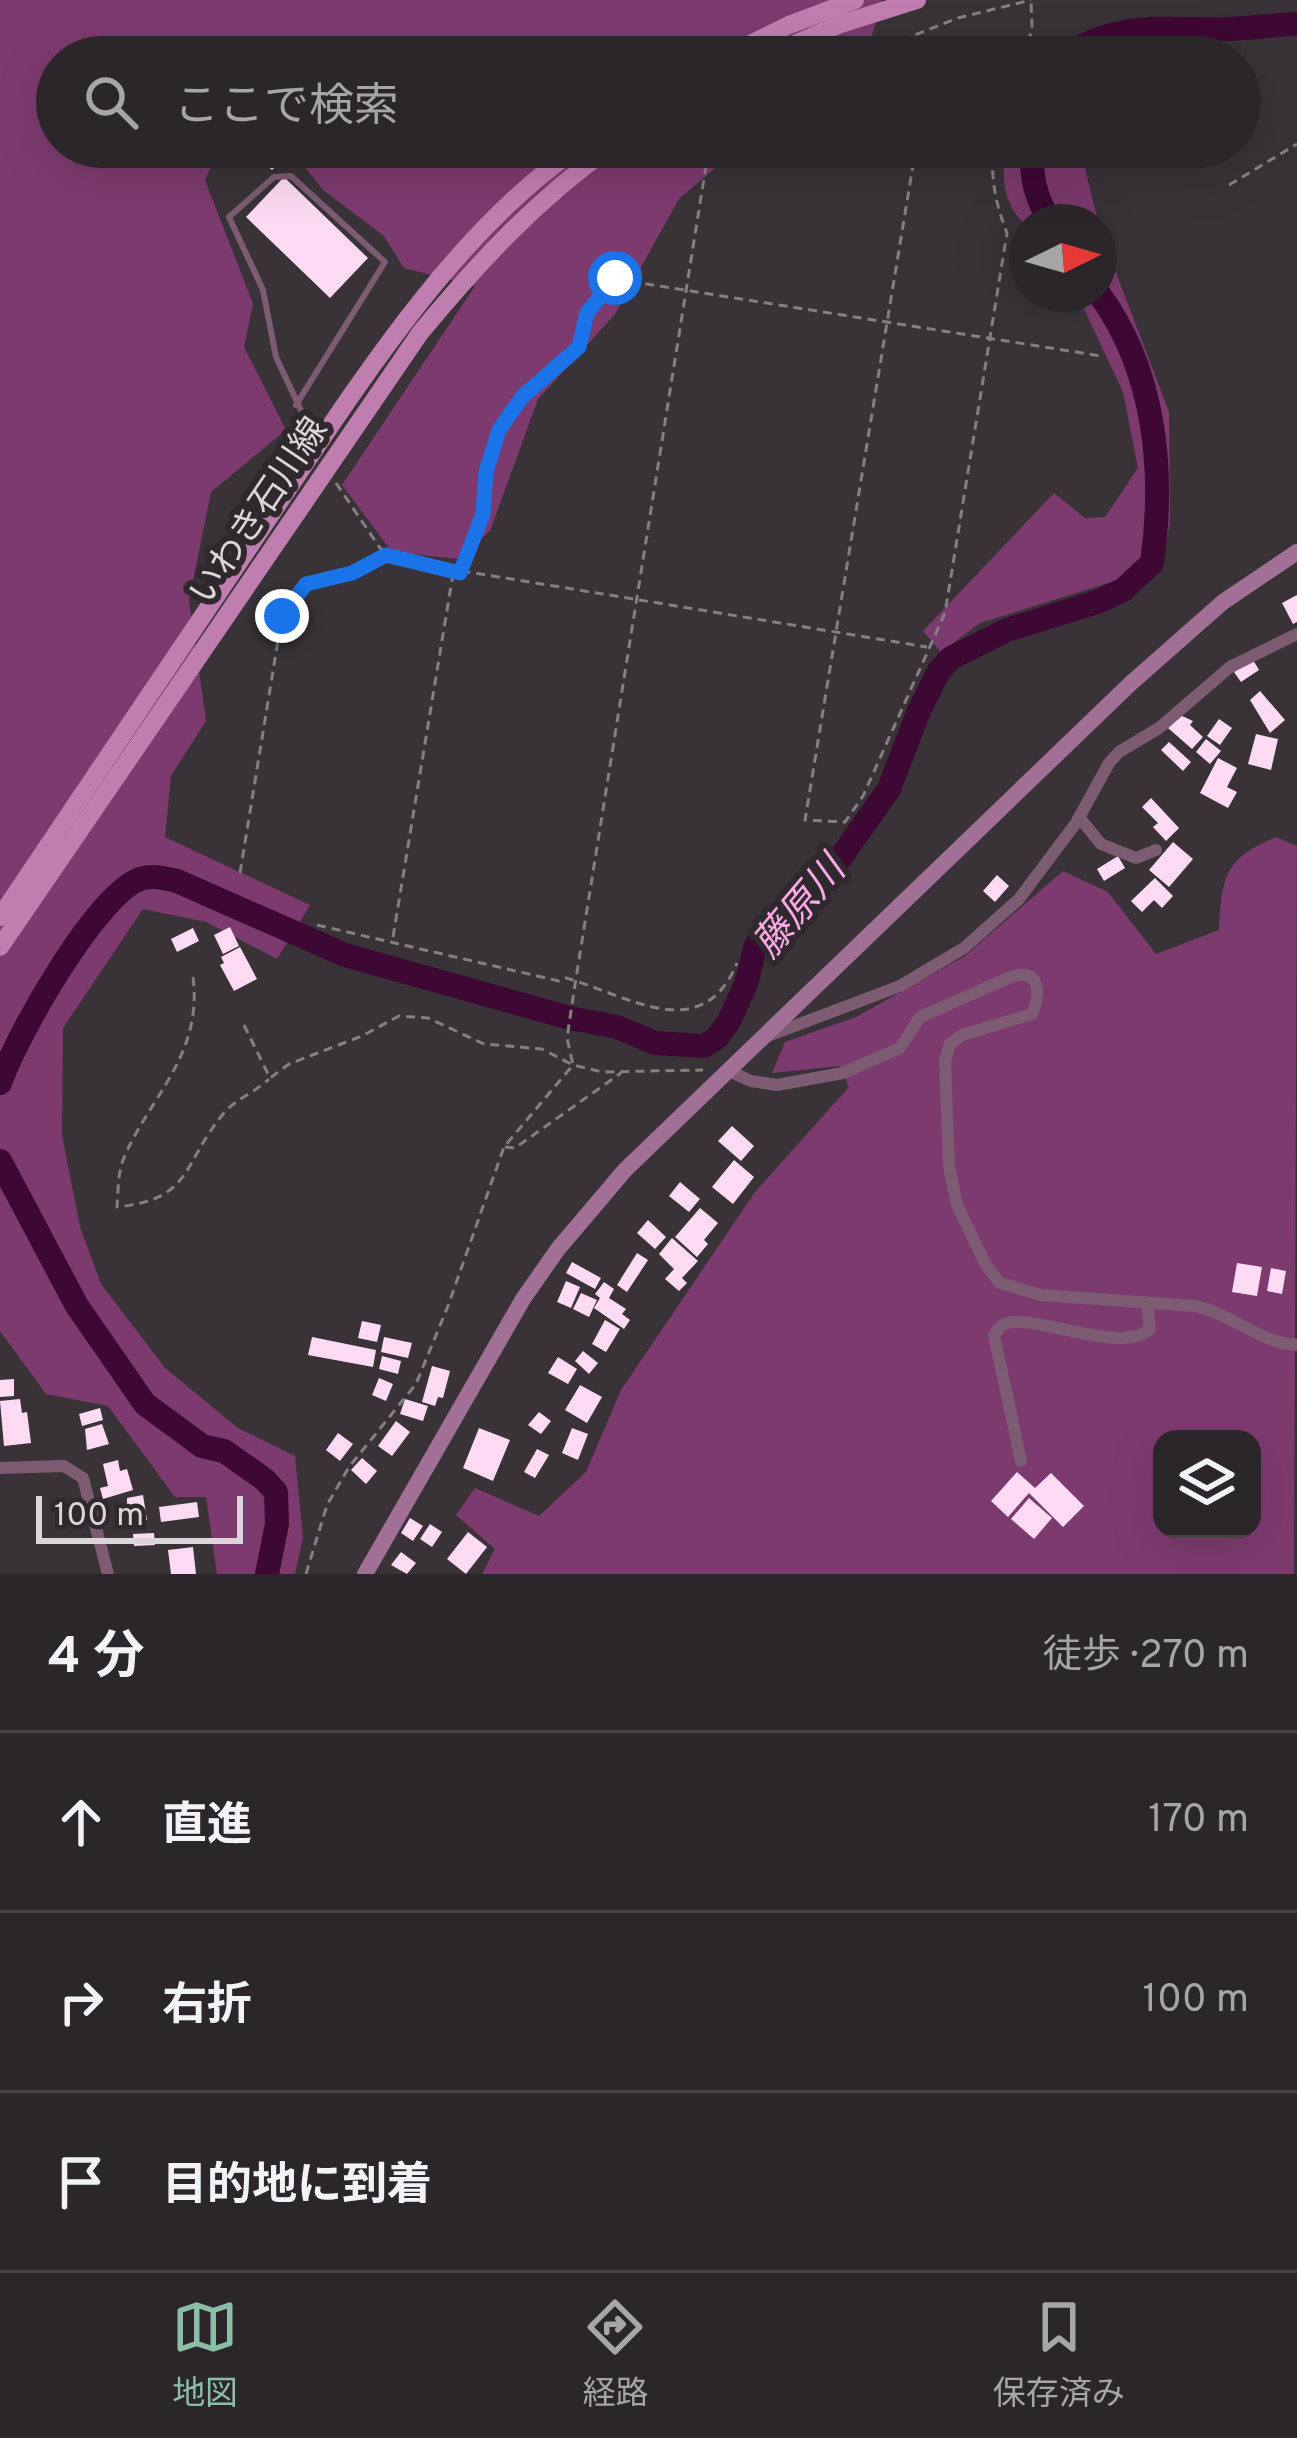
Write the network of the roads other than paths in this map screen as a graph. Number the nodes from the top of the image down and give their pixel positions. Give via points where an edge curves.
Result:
1 (855, 0) edge
2 (917, 0) edge
3 (767, 36) edge
4 (813, 36) edge
5 (554, 168) edge
6 (583, 168) edge
7 (296, 405) junction
8 (318, 445) junction
9 (1297, 551) edge
10 (1297, 634) edge
11 (1079, 818) junction
12 (1156, 850) dead end
13 (0, 917) edge
14 (0, 947) edge
15 (765, 1037) junction
16 (729, 1071) junction
17 (1147, 1304) junction
18 (1297, 1345) edge
19 (1021, 1461) dead end
20 (0, 1468) edge
21 (108, 1574) edge
22 (365, 1574) edge

1 - 3 main road
2 - 4 main road
5 - 8 main road, いわき石川線 via 447,273
6 - 14 main road, いわき石川線 via 546,197 420,333
7 - 7 lane via 385,262 291,176 274,176 229,217 263,290
7 - 8 lane
8 - 13 main road, いわき石川線
9 - 15 street via 1164,652
10 - 11 street via 1229,667 1119,752
11 - 12 street via 1101,844 1136,858
11 - 15 street via 1019,899 964,948 900,986
15 - 16 street
16 - 17 street via 777,1085 843,1072 900,1048 920,1017 1013,976 1034,977 1031,1014 950,1044 946,1109 957,1204 1000,1283
16 - 22 street via 557,1249
17 - 18 street via 1214,1310
17 - 19 street via 1150,1329 1139,1336 1018,1323 998,1329
20 - 21 street via 64,1466 83,1478

